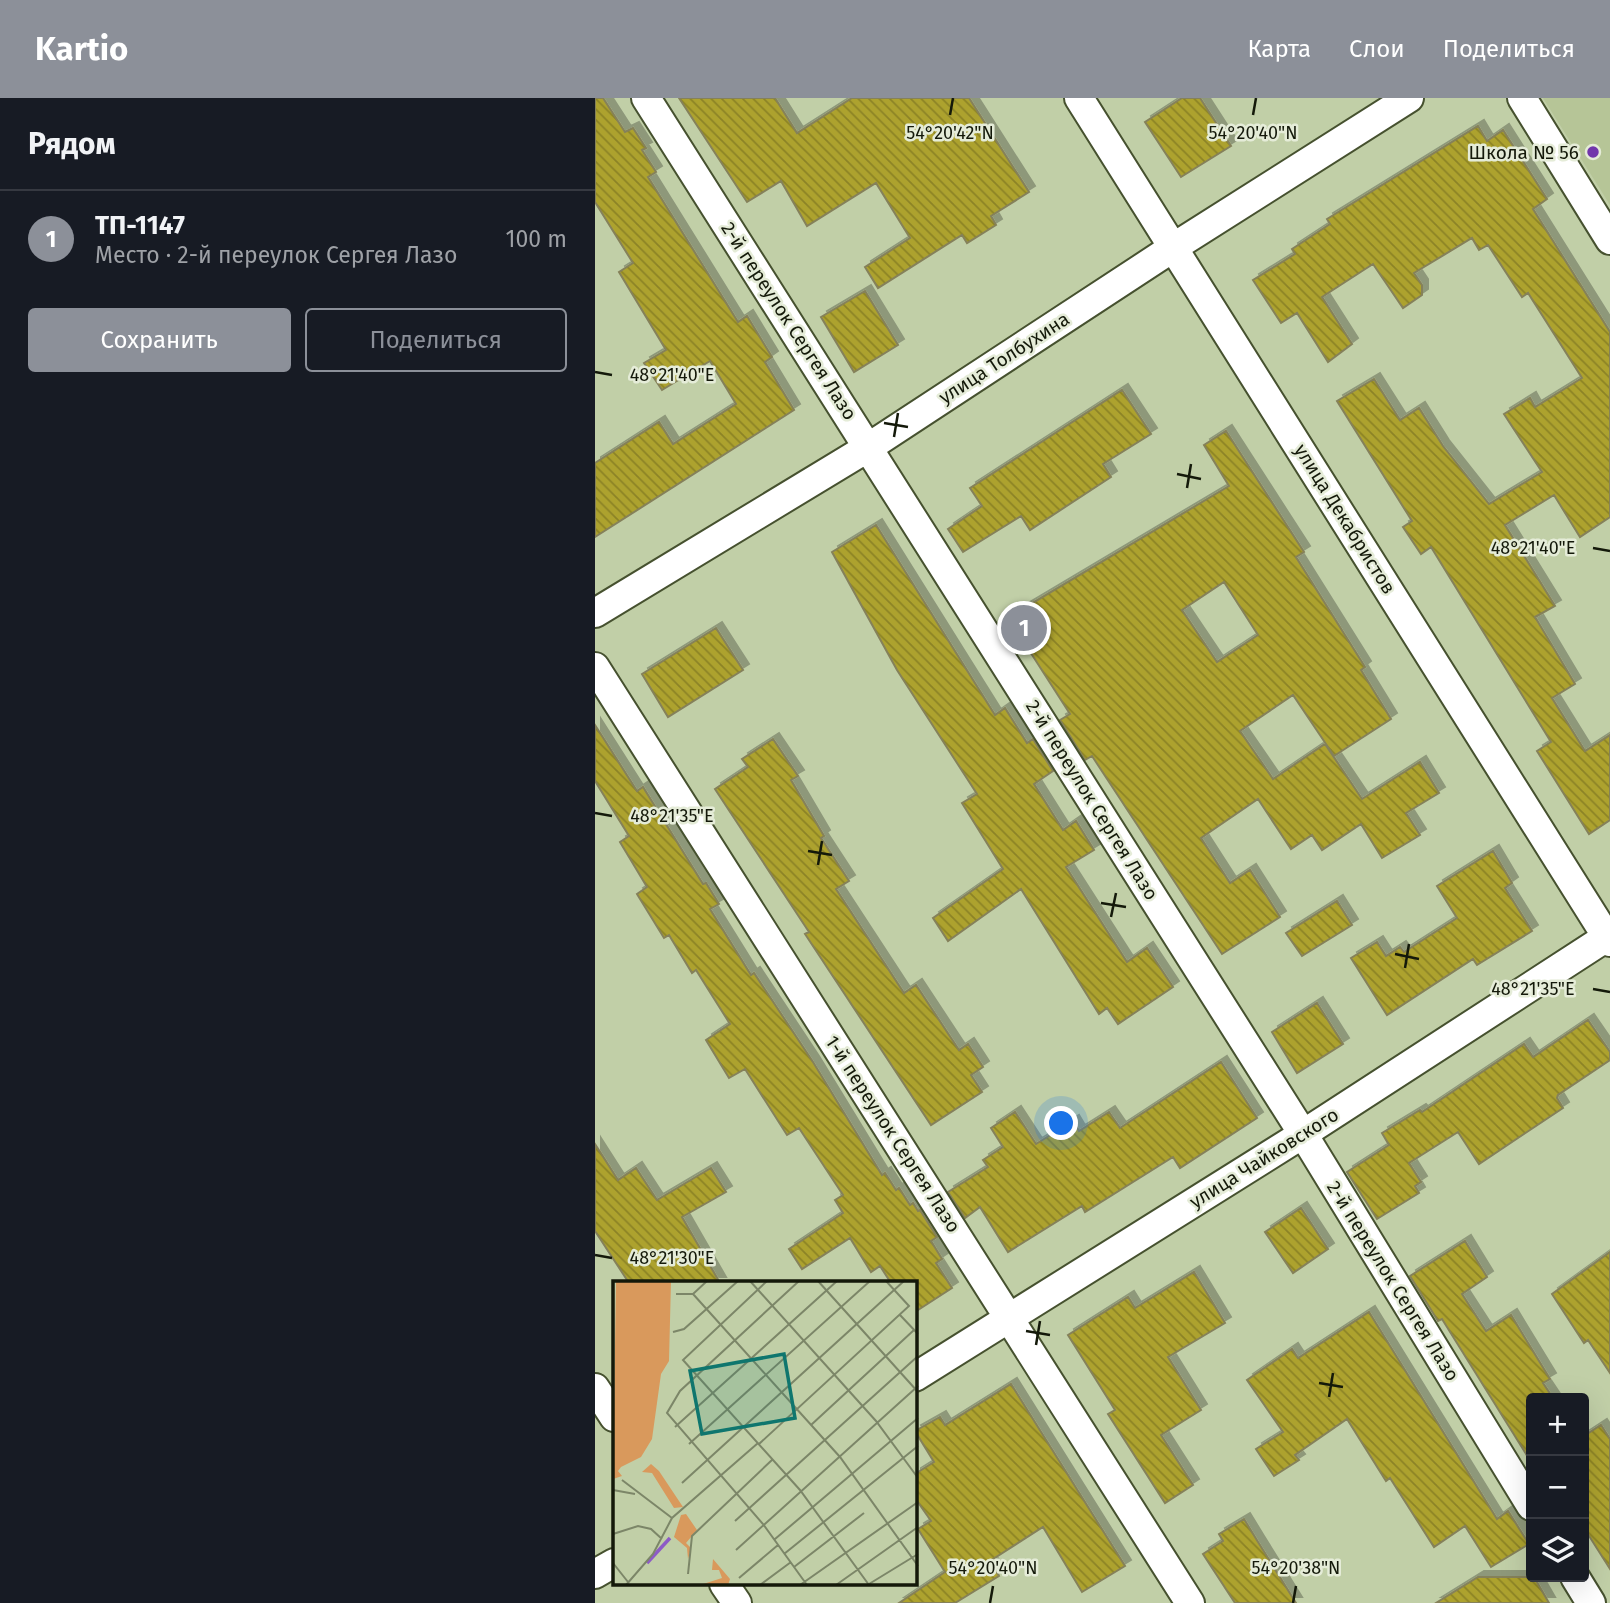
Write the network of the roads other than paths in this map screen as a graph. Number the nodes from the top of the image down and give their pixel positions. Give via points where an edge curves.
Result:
1 (646, 98) edge
2 (1079, 98) edge
3 (1409, 98) edge
4 (1522, 98) edge
5 (1610, 240) edge
6 (1174, 247) junction
7 (869, 447) junction
8 (595, 613) edge
9 (595, 667) edge
10 (1609, 938) edge
11 (1303, 1134) junction
12 (1010, 1317) junction
13 (917, 1376) edge
14 (595, 1388) edge
15 (613, 1415) edge
16 (1526, 1498) edge
17 (613, 1564) edge
18 (595, 1574) edge
19 (1578, 1582) edge
20 (725, 1586) edge
21 (737, 1603) edge
22 (1189, 1603) edge
23 (1591, 1603) edge

1 - 7 street, 2-й переулок Сергея Лазо
2 - 6 street, улица Декабристов
3 - 6 street, улица Толбухина
4 - 5 street
6 - 7 street, улица Толбухина
6 - 10 street, улица Декабристов
7 - 8 street, улица Толбухина
7 - 11 street, 2-й переулок Сергея Лазо
9 - 12 street, 1-й переулок Сергея Лазо
10 - 11 street, улица Чайковского
11 - 12 street, улица Чайковского
11 - 16 street, 2-й переулок Сергея Лазо
12 - 13 street, улица Чайковского
12 - 22 street, 1-й переулок Сергея Лазо
14 - 15 street
17 - 18 street
19 - 23 street
20 - 21 street

